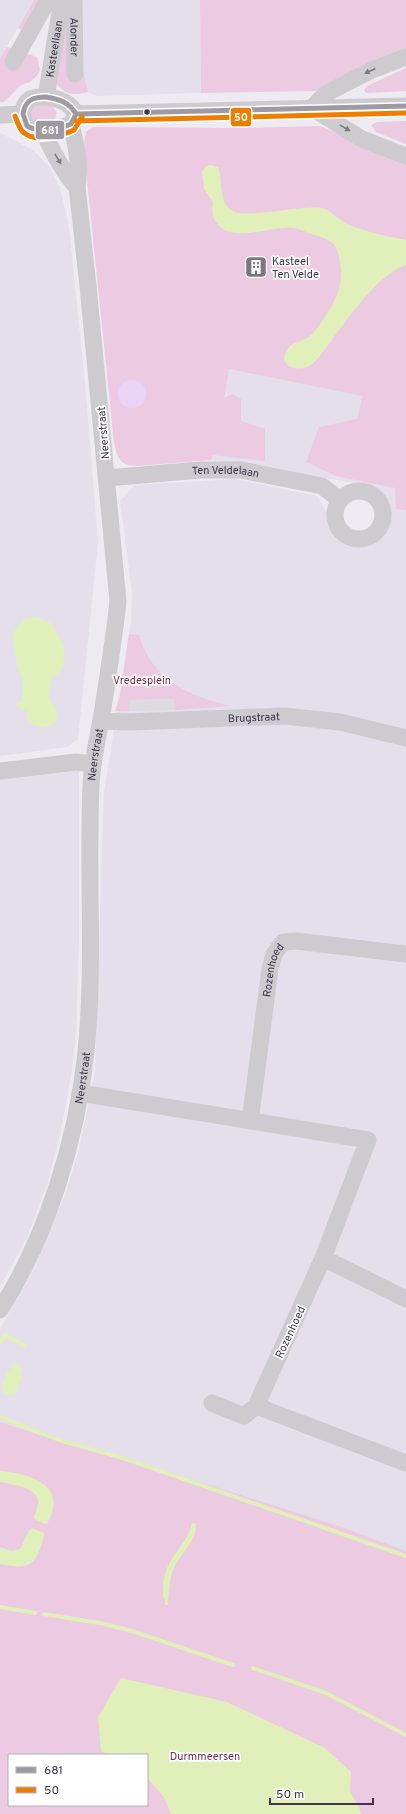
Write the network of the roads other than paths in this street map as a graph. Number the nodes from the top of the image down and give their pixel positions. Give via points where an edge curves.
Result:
1 (48, 0) edge
2 (62, 0) edge
3 (74, 0) edge
4 (406, 57) edge
5 (13, 62) dead end
6 (75, 74) dead end
7 (46, 97) junction
8 (406, 106) edge
9 (312, 108) junction
10 (22, 114) junction
11 (0, 115) edge
12 (74, 119) junction
13 (43, 129) junction
14 (406, 156) edge
15 (77, 187) junction
16 (106, 478) junction
17 (340, 500) dead end
18 (101, 721) junction
19 (406, 738) edge
20 (93, 764) junction
21 (0, 771) edge
22 (406, 954) edge
23 (80, 1093) junction
24 (250, 1121) junction
25 (324, 1258) junction
26 (406, 1299) edge
27 (0, 1310) edge
28 (212, 1403) dead end
29 (256, 1406) junction
30 (406, 1463) edge

1 - 5 street, Kasteellaan
2 - 7 street, Kasteellaan
3 - 6 street, Alonder
4 -> 9 street via 372,70 325,94
7 - 10 street via 31,99 24,106
7 - 12 street via 64,102 73,108
8 - 9 street
9 - 12 street
9 -> 14 street via 362,139
10 - 11 street
10 - 13 street via 30,128
12 - 13 street via 58,129
12 - 15 street, Neerstraat via 79,176
13 -> 15 street via 48,143 69,179
15 - 16 street, Neerstraat
16 - 17 street, Ten Veldelaan via 200,470 241,470 322,486
16 - 18 street, Neerstraat via 118,601
18 - 19 street, Brugstraat via 285,716 340,722
18 - 20 street, Neerstraat
20 - 21 street via 76,762
20 - 23 street, Neerstraat via 89,1010
22 - 24 street, Rozenhoed via 283,942 274,954 270,969
23 - 24 street, Rozenhoed
23 - 27 street, Neerstraat via 66,1155 48,1213 29,1258
24 - 25 street, Rozenhoed via 368,1140
25 - 26 street
25 - 29 street, Rozenhoed
28 - 29 street via 244,1416
29 - 30 street

